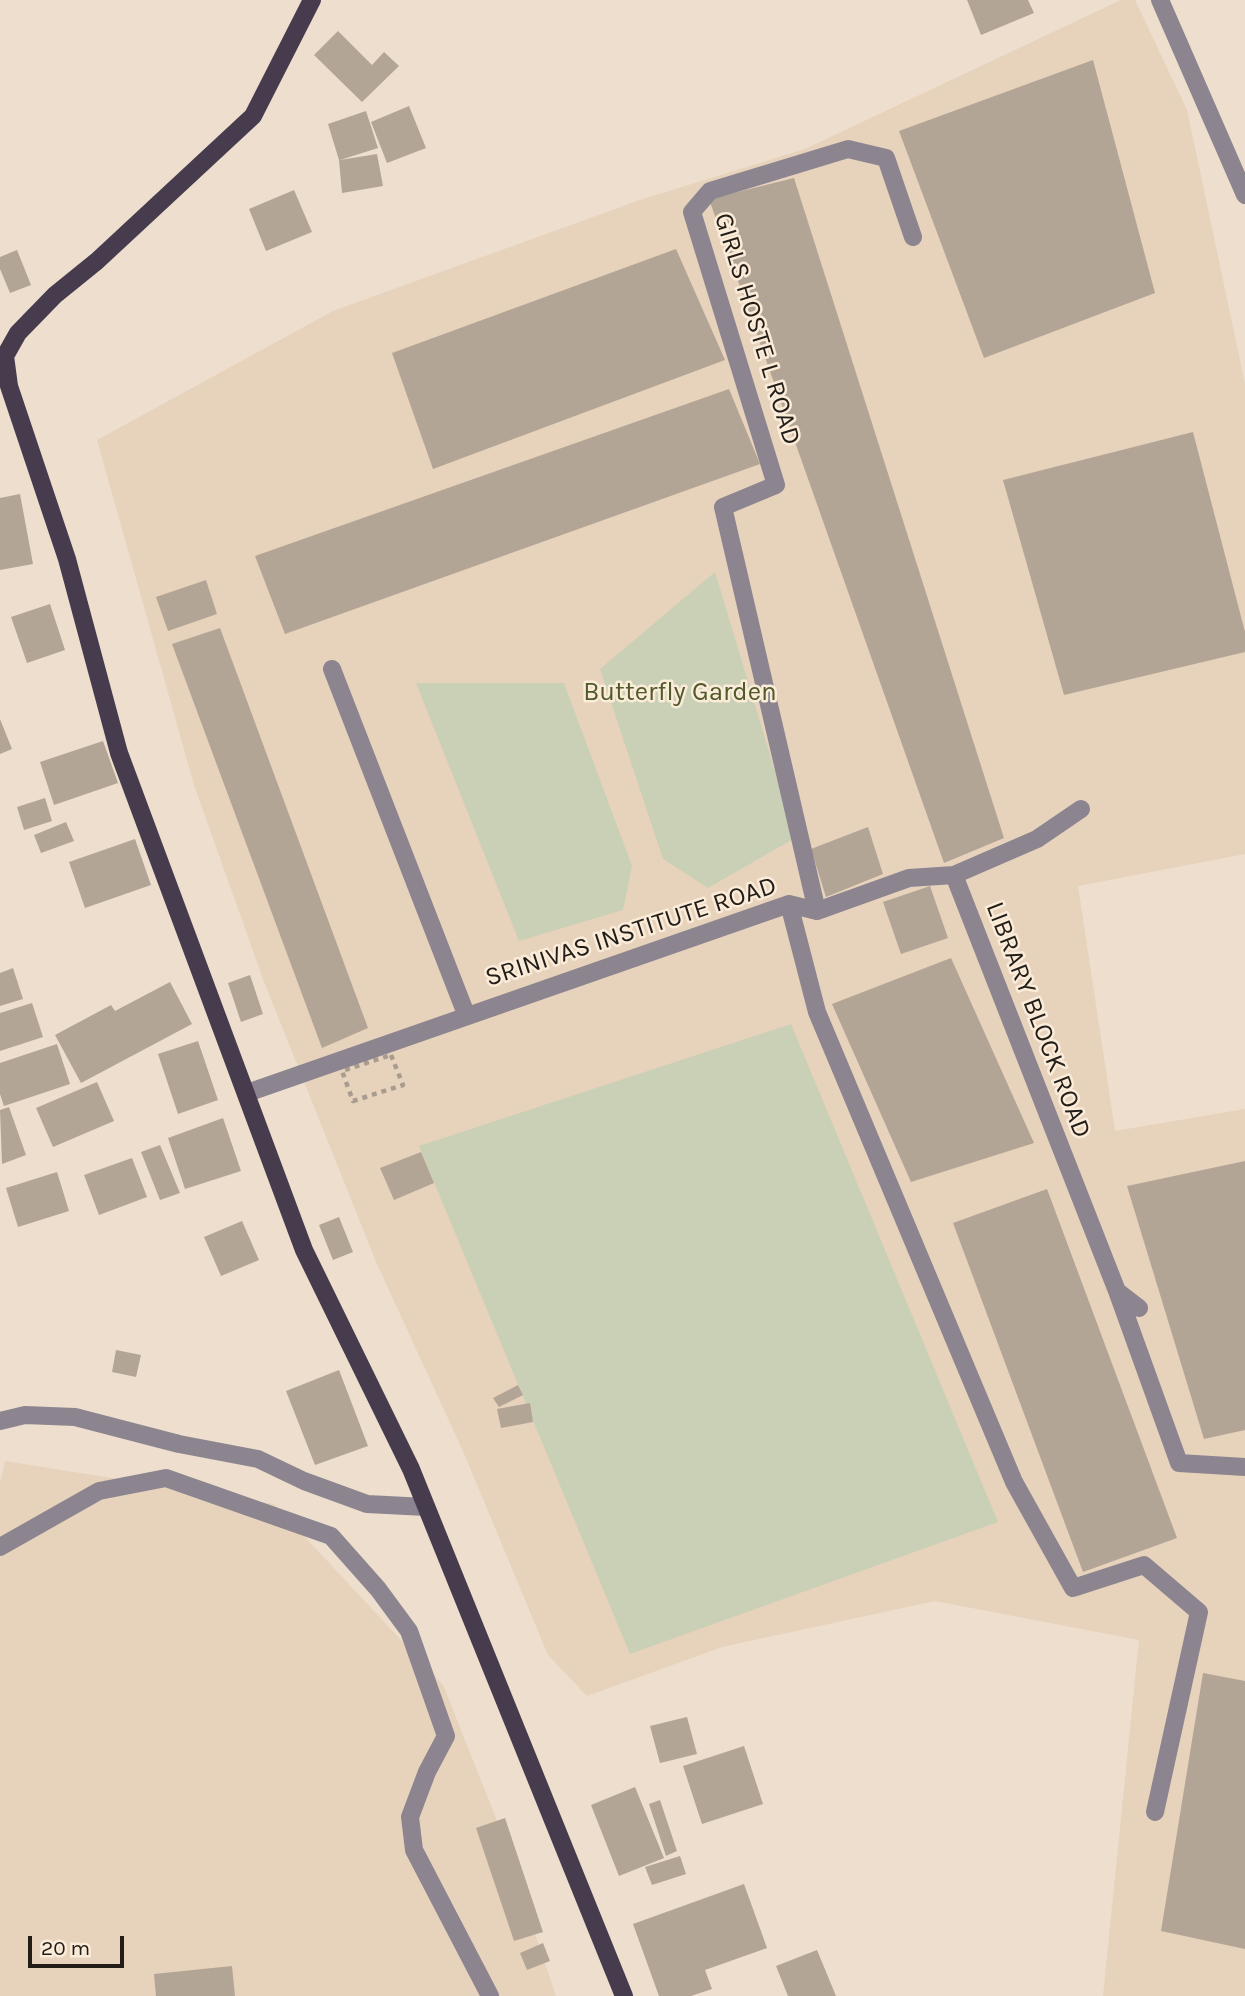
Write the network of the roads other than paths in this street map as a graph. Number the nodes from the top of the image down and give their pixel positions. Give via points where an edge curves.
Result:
1 (312, 0) edge
2 (1160, 0) edge
3 (1245, 195) edge
4 (913, 237) dead end
5 (5, 387) edge
6 (723, 507) joint
7 (332, 669) dead end
8 (1081, 809) dead end
9 (954, 874) junction
10 (789, 904) junction
11 (817, 911) junction
12 (466, 1014) junction
13 (247, 1093) junction
14 (1117, 1291) junction
15 (1139, 1308) dead end
16 (0, 1421) edge
17 (1245, 1466) edge
18 (426, 1507) junction
19 (0, 1547) edge
20 (1156, 1812) dead end
21 (490, 1996) edge
22 (624, 1996) edge

1 - 5 main road via 253,116 33,316 5,356
2 - 3 street
4 - 6 street, GIRLS HOSTE L ROAD via 886,158 848,149 710,191 692,212 776,485
5 - 13 main road via 67,559 118,753
6 - 11 street, SRINIVAS INSTITUTE ROAD
7 - 12 street, SRINIVAS INSTITUTE ROAD
8 - 9 street via 1037,839
9 - 11 street via 909,878
9 - 14 street, LIBRARY BLOCK ROAD
10 - 11 street, SRINIVAS INSTITUTE ROAD
10 - 12 street, SRINIVAS INSTITUTE ROAD
10 - 20 street via 817,1012 1014,1482 1073,1588 1144,1565 1199,1612
12 - 13 street, SRINIVAS INSTITUTE ROAD
13 - 18 main road via 304,1250
14 - 15 street
14 - 17 street, LIBRARY BLOCK ROAD via 1179,1463
16 - 18 street via 25,1415 75,1417 258,1459 367,1504
18 - 22 main road
19 - 21 street via 99,1491 166,1478 331,1535 409,1631 438,1709 446,1736 410,1816 414,1850

